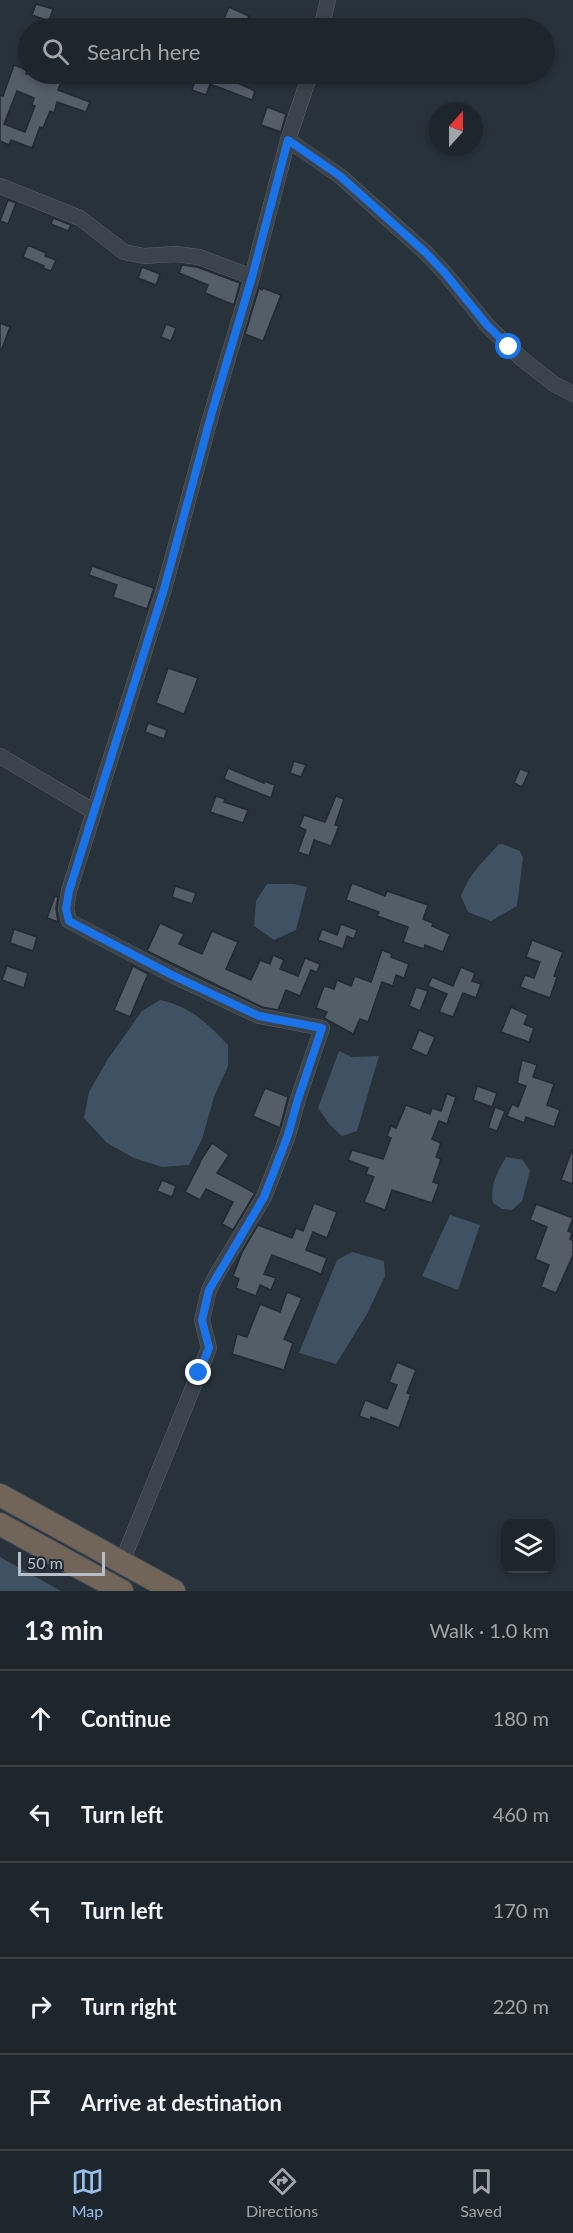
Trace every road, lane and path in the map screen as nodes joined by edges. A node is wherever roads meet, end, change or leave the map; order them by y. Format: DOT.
graph roads {
  1 [pos="328,0"];
  2 [pos="324,18"];
  3 [pos="307,84"];
  4 [pos="288,140"];
  5 [pos="0,186"];
  6 [pos="252,277"];
  7 [pos="573,394"];
  8 [pos="0,756"];
  9 [pos="93,811"];
  10 [pos="0,1495"];
  11 [pos="0,1524"];
  12 [pos="122,1562"];
  13 [pos="122,1591"];
  14 [pos="174,1591"];
  1 -- 2 [label="street"];
  3 -- 4 [label="street"];
  4 -- 6 [label="street"];
  4 -- 7 [label="street"];
  5 -- 6 [label="street"];
  6 -- 9 [label="street"];
  8 -- 9 [label="street"];
  9 -- 12 [label="street"];
  10 -- 12 [label="highway"];
  11 -- 13 [label="highway"];
  12 -- 14 [label="highway"];
}
